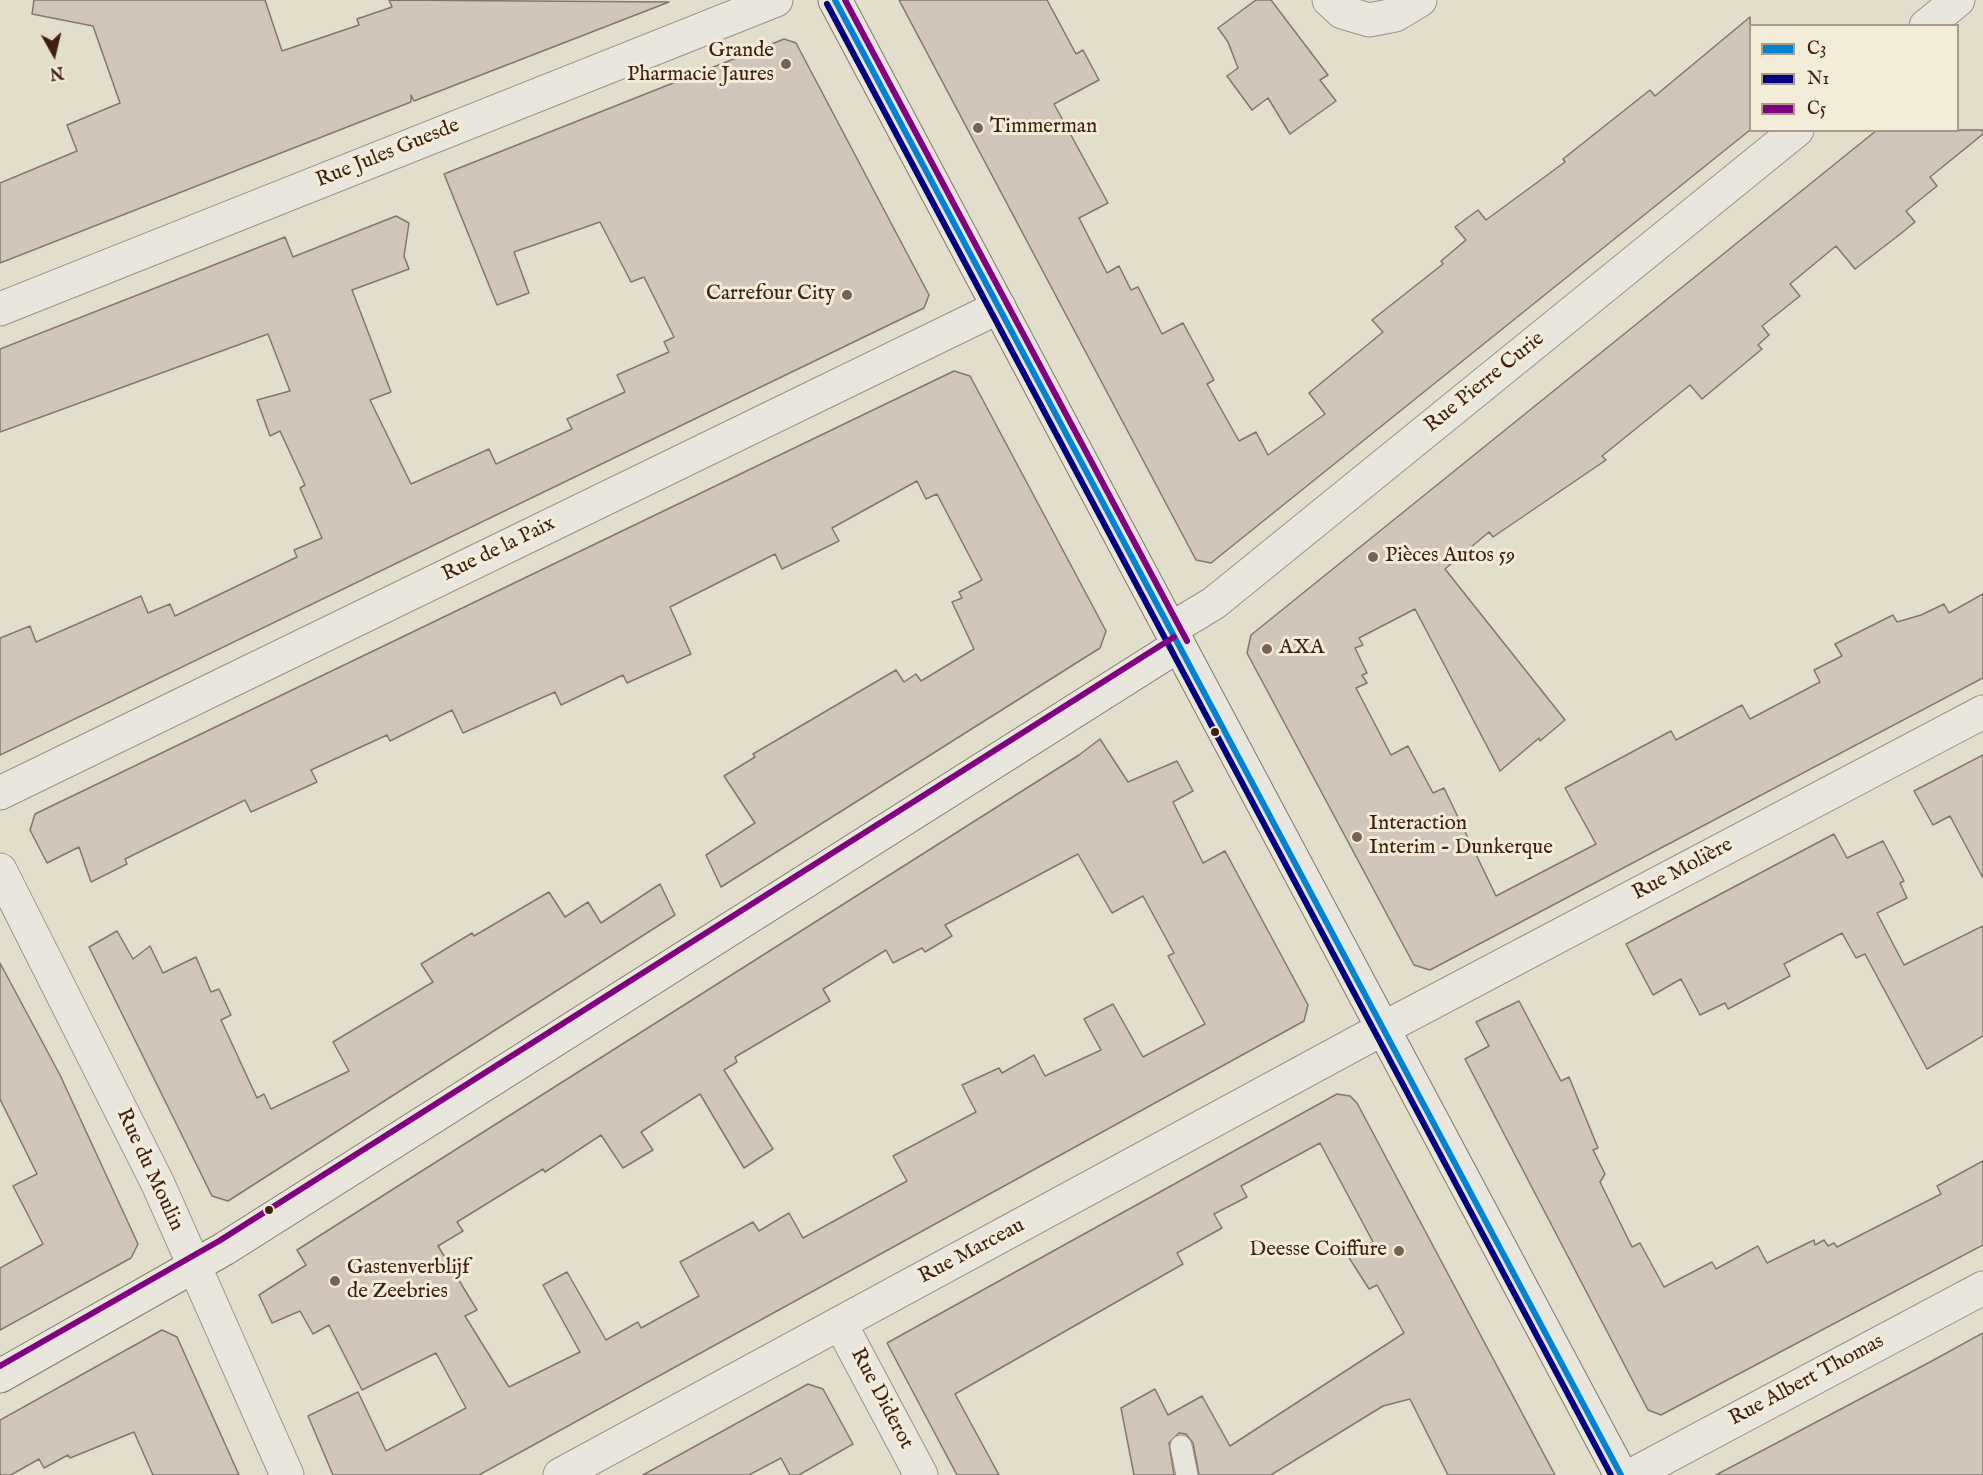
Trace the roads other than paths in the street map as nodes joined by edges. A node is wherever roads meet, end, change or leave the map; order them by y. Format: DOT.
graph roads {
  1 [pos="776,0"];
  2 [pos="835,0"];
  3 [pos="1329,0"];
  4 [pos="1420,0"];
  5 [pos="1958,0"];
  6 [pos="1928,24"];
  7 [pos="1795,132"];
  8 [pos="999,308"];
  9 [pos="0,309"];
  10 [pos="1175,637"];
  11 [pos="1983,712"];
  12 [pos="0,793"];
  13 [pos="0,870"];
  14 [pos="1384,1028"];
  15 [pos="194,1266"];
  16 [pos="1983,1288"];
  17 [pos="840,1323"];
  18 [pos="0,1376"];
  19 [pos="1181,1446"];
  20 [pos="287,1475"];
  21 [pos="560,1475"];
  22 [pos="921,1475"];
  23 [pos="1186,1475"];
  24 [pos="1621,1475"];
  25 [pos="1632,1475"];
  1 -- 9 [label="street, Rue Jules Guesde"];
  2 -- 8 [label="street"];
  3 -- 4 [label="street"];
  5 -- 6 [label="street"];
  7 -- 10 [label="street, Rue Pierre Curie"];
  8 -- 10 [label="street"];
  8 -- 12 [label="street, Rue de la Paix"];
  10 -- 14 [label="street"];
  10 -- 15 [label="street, Rue Pierre Curie"];
  11 -- 14 [label="street, Rue Molière"];
  13 -- 15 [label="street, Rue du Moulin"];
  14 -- 17 [label="street, Rue Marceau"];
  14 -- 24 [label="street"];
  15 -- 18 [label="street, Rue Pierre Curie"];
  15 -- 20 [label="street, Rue du Moulin"];
  16 -- 25 [label="street, Rue Albert Thomas"];
  17 -- 21 [label="street, Rue Marceau"];
  17 -- 22 [label="street, Rue Diderot"];
  19 -- 23 [label="lane"];
}
